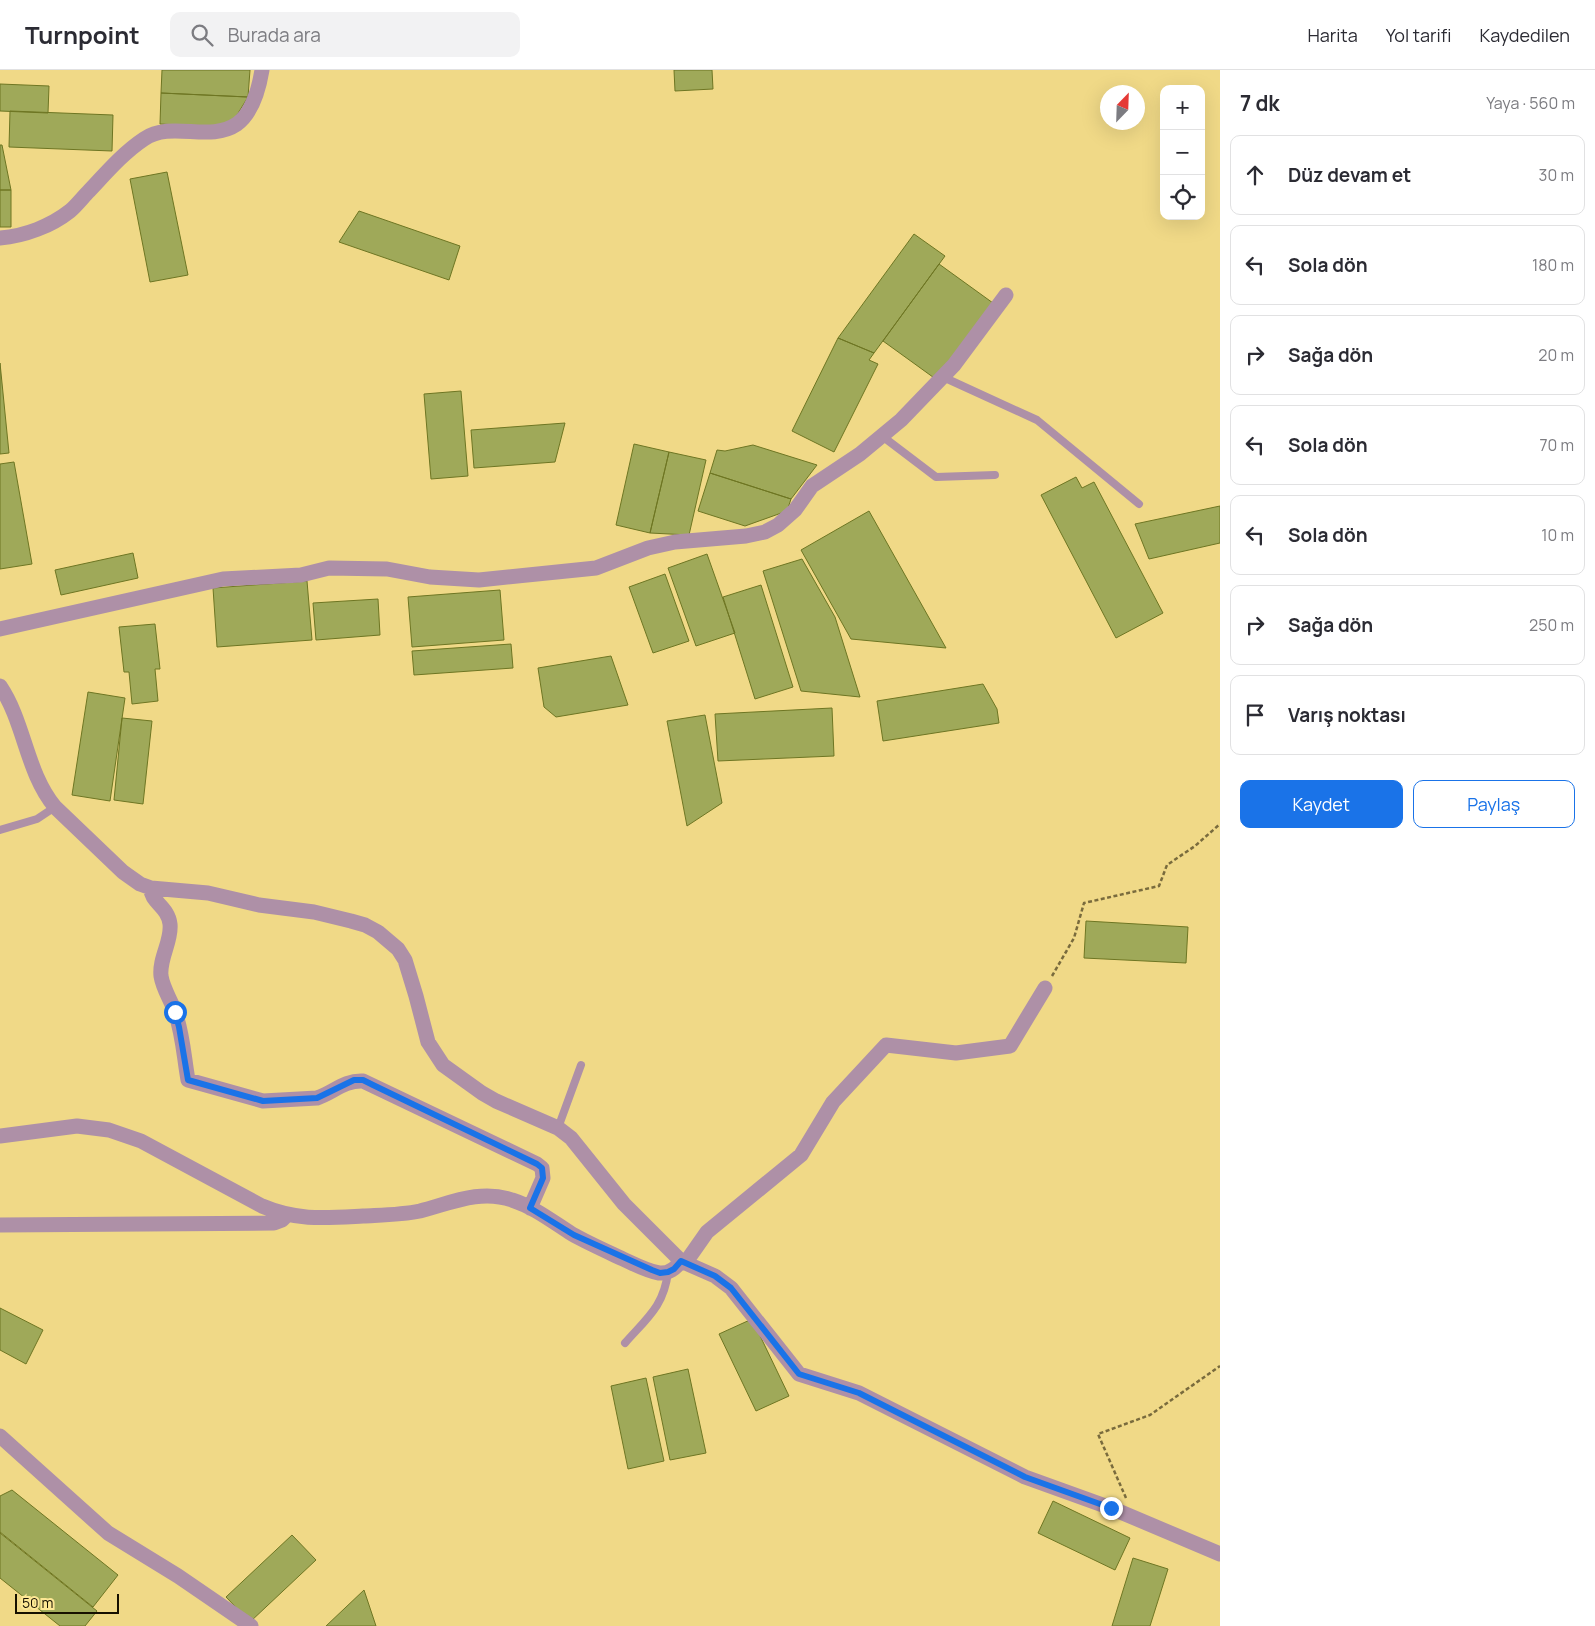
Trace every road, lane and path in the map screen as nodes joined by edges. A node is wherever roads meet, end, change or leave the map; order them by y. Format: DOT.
graph roads {
  1 [pos="262,70"];
  2 [pos="0,238"];
  3 [pos="1006,295"];
  4 [pos="942,377"];
  5 [pos="882,436"];
  6 [pos="995,475"];
  7 [pos="1139,504"];
  8 [pos="0,629"];
  9 [pos="0,686"];
  10 [pos="55,807"];
  11 [pos="1220,824"];
  12 [pos="0,830"];
  13 [pos="150,888"];
  14 [pos="1045,988"];
  15 [pos="582,1066"];
  16 [pos="558,1128"];
  17 [pos="0,1136"];
  18 [pos="530,1208"];
  19 [pos="287,1215"];
  20 [pos="0,1225"];
  21 [pos="684,1262"];
  22 [pos="668,1272"];
  23 [pos="625,1343"];
  24 [pos="1220,1366"];
  25 [pos="0,1436"];
  26 [pos="1135,1518"];
  27 [pos="1220,1554"];
  28 [pos="252,1626"];
  1 -- 2 [label="street"];
  3 -- 4 [label="street"];
  4 -- 5 [label="street"];
  4 -- 7 [label="lane"];
  5 -- 6 [label="lane"];
  5 -- 8 [label="street"];
  9 -- 10 [label="street"];
  10 -- 12 [label="lane"];
  10 -- 13 [label="street"];
  11 -- 14 [label="path"];
  13 -- 16 [label="street"];
  13 -- 18 [label="street"];
  14 -- 21 [label="street"];
  15 -- 16 [label="lane"];
  16 -- 21 [label="street"];
  17 -- 19 [label="street"];
  18 -- 19 [label="street"];
  18 -- 22 [label="street"];
  19 -- 20 [label="street"];
  21 -- 22 [label="street"];
  21 -- 26 [label="street"];
  22 -- 23 [label="lane"];
  24 -- 26 [label="path"];
  25 -- 28 [label="street"];
  26 -- 27 [label="street"];
}
